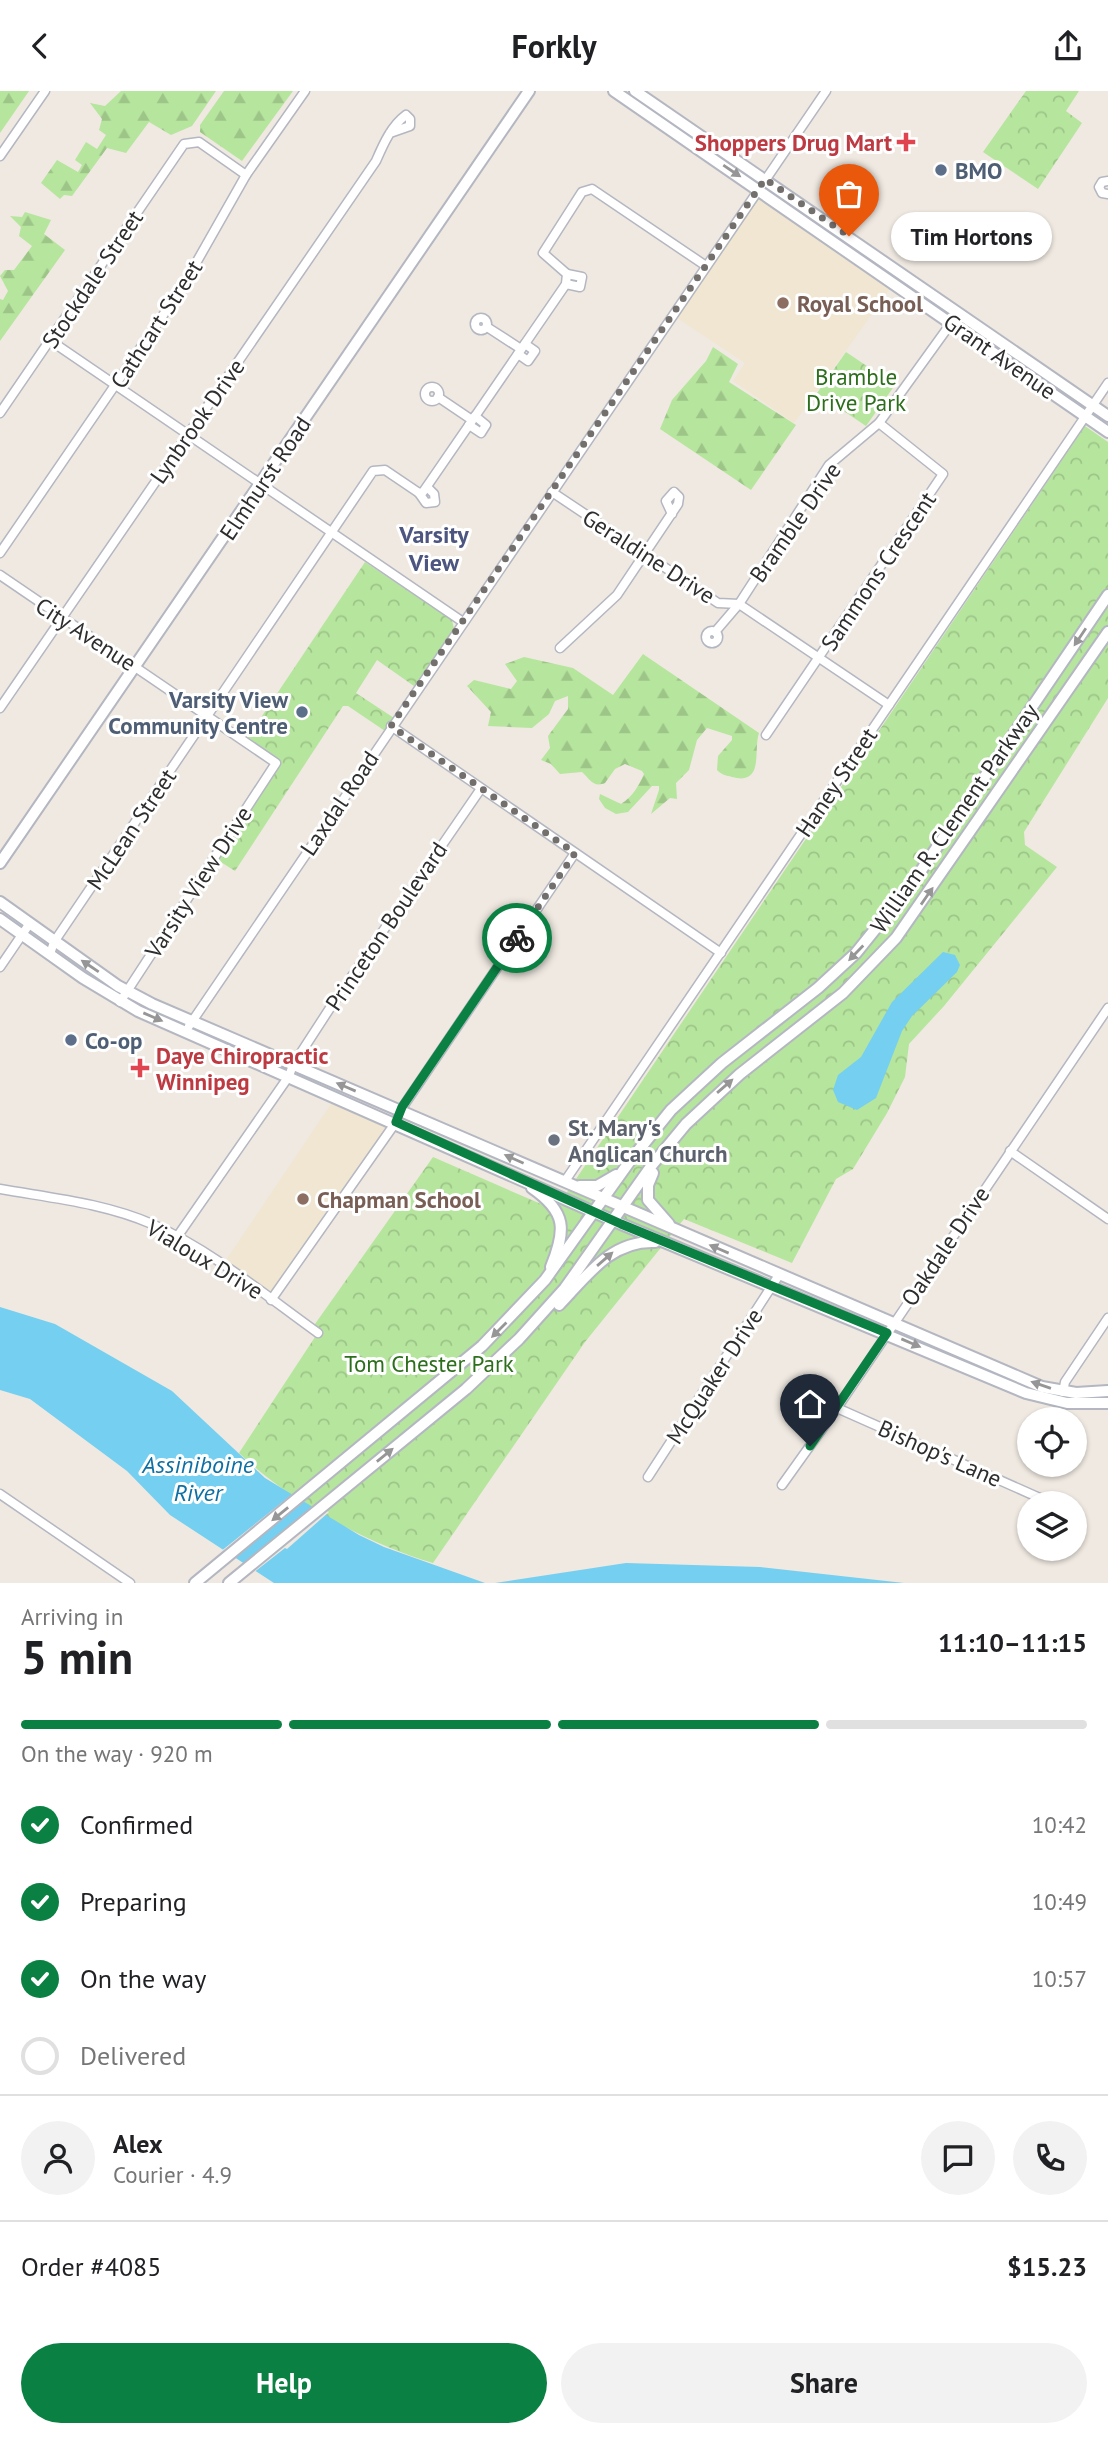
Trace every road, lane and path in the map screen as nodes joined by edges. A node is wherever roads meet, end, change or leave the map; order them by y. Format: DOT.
graph roads {
  1 [pos="44,91"];
  2 [pos="305,91"];
  3 [pos="529,91"];
  4 [pos="614,91"];
  5 [pos="635,91"];
  6 [pos="826,91"];
  7 [pos="669,121"];
  8 [pos="390,133"];
  9 [pos="0,156"];
  10 [pos="246,175"];
  11 [pos="1108,181"];
  12 [pos="762,184"];
  13 [pos="1108,194"];
  14 [pos="706,266"];
  15 [pos="567,274"];
  16 [pos="566,284"];
  17 [pos="958,312"];
  18 [pos="951,323"];
  19 [pos="487,327"];
  20 [pos="51,341"];
  21 [pos="521,349"];
  22 [pos="1108,383"];
  23 [pos="116,386"];
  24 [pos="438,397"];
  25 [pos="1093,405"];
  26 [pos="0,413"];
  27 [pos="1108,416"];
  28 [pos="1086,417"];
  29 [pos="472,421"];
  30 [pos="879,423"];
  31 [pos="1108,432"];
  32 [pos="188,435"];
  33 [pos="261,484"];
  34 [pos="552,492"];
  35 [pos="672,514"];
  36 [pos="332,532"];
  37 [pos="0,553"];
  38 [pos="646,555"];
  39 [pos="0,575"];
  40 [pos="1108,595"];
  41 [pos="738,604"];
  42 [pos="61,619"];
  43 [pos="463,622"];
  44 [pos="715,632"];
  45 [pos="1108,632"];
  46 [pos="560,647"];
  47 [pos="819,658"];
  48 [pos="135,666"];
  49 [pos="889,705"];
  50 [pos="0,708"];
  51 [pos="207,717"];
  52 [pos="391,726"];
  53 [pos="766,735"];
  54 [pos="276,763"];
  55 [pos="480,790"];
  56 [pos="575,853"];
  57 [pos="0,863"];
  58 [pos="0,902"];
  59 [pos="0,919"];
  60 [pos="30,923"];
  61 [pos="22,935"];
  62 [pos="54,942"];
  63 [pos="721,953"];
  64 [pos="50,954"];
  65 [pos="0,967"];
  66 [pos="127,991"];
  67 [pos="120,1002"];
  68 [pos="1108,1008"];
  69 [pos="189,1026"];
  70 [pos="291,1070"];
  71 [pos="398,1116"];
  72 [pos="1010,1151"];
  73 [pos="662,1153"];
  74 [pos="630,1161"];
  75 [pos="512,1175"];
  76 [pos="565,1181"];
  77 [pos="577,1185"];
  78 [pos="0,1189"];
  79 [pos="604,1200"];
  80 [pos="623,1208"];
  81 [pos="596,1211"];
  82 [pos="1108,1219"];
  83 [pos="614,1220"];
  84 [pos="677,1230"];
  85 [pos="177,1237"];
  86 [pos="666,1243"];
  87 [pos="779,1275"];
  88 [pos="545,1280"];
  89 [pos="773,1286"];
  90 [pos="271,1300"];
  91 [pos="1108,1318"];
  92 [pos="537,1320"];
  93 [pos="890,1329"];
  94 [pos="318,1333"];
  95 [pos="1108,1391"];
  96 [pos="1063,1392"];
  97 [pos="1108,1403"];
  98 [pos="837,1408"];
  99 [pos="648,1477"];
  100 [pos="782,1485"];
  101 [pos="1024,1491"];
  102 [pos="0,1494"];
  103 [pos="130,1583"];
  104 [pos="195,1583"];
  105 [pos="229,1583"];
  1 -- 9 [label="street"];
  2 -- 10 [label="street, Cathcart Street"];
  3 -- 33 [label="main road, Elmhurst Road"];
  4 -- 7 [label="main road, Grant Avenue"];
  5 -- 7 [label="main road, Grant Avenue"];
  6 -- 12 [label="street, Laxdal Road"];
  7 -- 12 [label="main road, Grant Avenue"];
  8 -- 32 [label="street, Lynbrook Drive"];
  10 -- 20 [label="street, Stockdale Street"];
  10 -- 23 [label="street, Cathcart Street"];
  11 -- 13 [label="street"];
  12 -- 14 [label="street, Laxdal Road"];
  12 -- 17 [label="main road, Grant Avenue"];
  12 -- 18 [label="main road, Grant Avenue"];
  14 -- 15 [label="street"];
  14 -- 34 [label="street, Laxdal Road"];
  15 -- 16 [label="street"];
  15 -- 16 [label="street"];
  16 -- 21 [label="street"];
  17 -- 18 [label="street, Bramble Drive"];
  17 -- 25 [label="main road, Grant Avenue"];
  18 -- 28 [label="main road, Grant Avenue"];
  18 -- 30 [label="street, Bramble Drive"];
  19 -- 21 [label="street"];
  20 -- 23 [label="street"];
  20 -- 26 [label="street, Stockdale Street"];
  21 -- 29 [label="street"];
  22 -- 25 [label="street, Haney Street"];
  23 -- 32 [label="street"];
  23 -- 37 [label="street, Cathcart Street"];
  24 -- 29 [label="street"];
  25 -- 27 [label="main road, Grant Avenue"];
  25 -- 28 [label="street, Haney Street"];
  28 -- 31 [label="main road, Grant Avenue"];
  28 -- 49 [label="street, Haney Street"];
  29 -- 36 [label="street, McLean Street"];
  30 -- 41 [label="street, Bramble Drive"];
  30 -- 47 [label="street, Sammons Crescent"];
  32 -- 33 [label="street"];
  32 -- 42 [label="street, Lynbrook Drive"];
  33 -- 36 [label="street"];
  33 -- 48 [label="main road, Elmhurst Road"];
  34 -- 38 [label="street, Geraldine Drive"];
  34 -- 43 [label="street, Laxdal Road"];
  35 -- 38 [label="street"];
  36 -- 43 [label="street"];
  36 -- 51 [label="street, McLean Street"];
  38 -- 41 [label="street, Geraldine Drive"];
  38 -- 46 [label="street"];
  39 -- 42 [label="street, City Avenue"];
  40 -- 74 [label="main road, William R. Clement Parkway, one-way"];
  41 -- 44 [label="street, Bramble Drive"];
  41 -- 47 [label="street, Geraldine Drive"];
  42 -- 48 [label="street, City Avenue"];
  42 -- 50 [label="street, Lynbrook Drive"];
  43 -- 52 [label="street, Laxdal Road"];
  73 -- 45 [label="main road, William R. Clement Parkway, one-way"];
  47 -- 49 [label="street, Geraldine Drive"];
  47 -- 53 [label="street, Sammons Crescent"];
  48 -- 51 [label="street, City Avenue"];
  48 -- 57 [label="main road, Elmhurst Road"];
  49 -- 63 [label="street, Haney Street"];
  51 -- 54 [label="street, City Avenue"];
  51 -- 62 [label="street, McLean Street"];
  52 -- 55 [label="street"];
  52 -- 69 [label="street, Laxdal Road"];
  54 -- 66 [label="street, Varsity View Drive"];
  55 -- 56 [label="street"];
  55 -- 70 [label="street, Princeton Boulevard"];
  56 -- 63 [label="street"];
  56 -- 71 [label="street"];
  58 -- 60 [label="main road"];
  59 -- 61 [label="main road"];
  60 -- 61 [label="street"];
  60 -- 62 [label="main road"];
  61 -- 64 [label="main road"];
  61 -- 65 [label="street"];
  62 -- 64 [label="street, McLean Street"];
  66 -- 62 [label="main road, one-way"];
  63 -- 76 [label="street, Haney Street"];
  64 -- 67 [label="main road"];
  66 -- 67 [label="street, Varsity View Drive"];
  66 -- 69 [label="main road"];
  67 -- 69 [label="main road, one-way"];
  68 -- 72 [label="street, Oakdale Drive"];
  69 -- 70 [label="main road"];
  70 -- 71 [label="main road"];
  70 -- 85 [label="street, Princeton Boulevard"];
  71 -- 75 [label="main road"];
  76 -- 71 [label="main road, one-way"];
  71 -- 90 [label="street"];
  72 -- 82 [label="street"];
  72 -- 93 [label="street, Oakdale Drive"];
  73 -- 80 [label="main road, William R. Clement Parkway"];
  73 -- 84 [label="main road"];
  74 -- 77 [label="main road"];
  74 -- 79 [label="main road, William R. Clement Parkway"];
  75 -- 81 [label="main road"];
  75 -- 88 [label="main road"];
  76 -- 77 [label="main road"];
  77 -- 79 [label="main road"];
  78 -- 85 [label="street, Vialoux Drive"];
  79 -- 80 [label="main road"];
  79 -- 81 [label="main road, William R. Clement Parkway"];
  80 -- 83 [label="main road, William R. Clement Parkway"];
  80 -- 84 [label="main road"];
  81 -- 83 [label="main road"];
  81 -- 88 [label="main road, William R. Clement Parkway"];
  83 -- 86 [label="main road"];
  83 -- 92 [label="main road, William R. Clement Parkway"];
  87 -- 84 [label="main road, one-way"];
  85 -- 90 [label="street, Vialoux Drive"];
  86 -- 89 [label="main road"];
  92 -- 86 [label="main road, one-way"];
  87 -- 89 [label="street, McQuaker Drive"];
  87 -- 93 [label="main road"];
  88 -- 104 [label="main road, William R. Clement Parkway, one-way"];
  89 -- 93 [label="main road"];
  89 -- 99 [label="street, McQuaker Drive"];
  90 -- 94 [label="street, Vialoux Drive"];
  91 -- 96 [label="street"];
  105 -- 92 [label="main road, William R. Clement Parkway, one-way"];
  96 -- 93 [label="main road, one-way"];
  93 -- 97 [label="main road, one-way"];
  93 -- 98 [label="street, Oakdale Drive"];
  95 -- 96 [label="main road"];
  98 -- 100 [label="street, Oakdale Drive"];
  98 -- 101 [label="street, Bishop's Lane"];
  102 -- 103 [label="street"];
}
